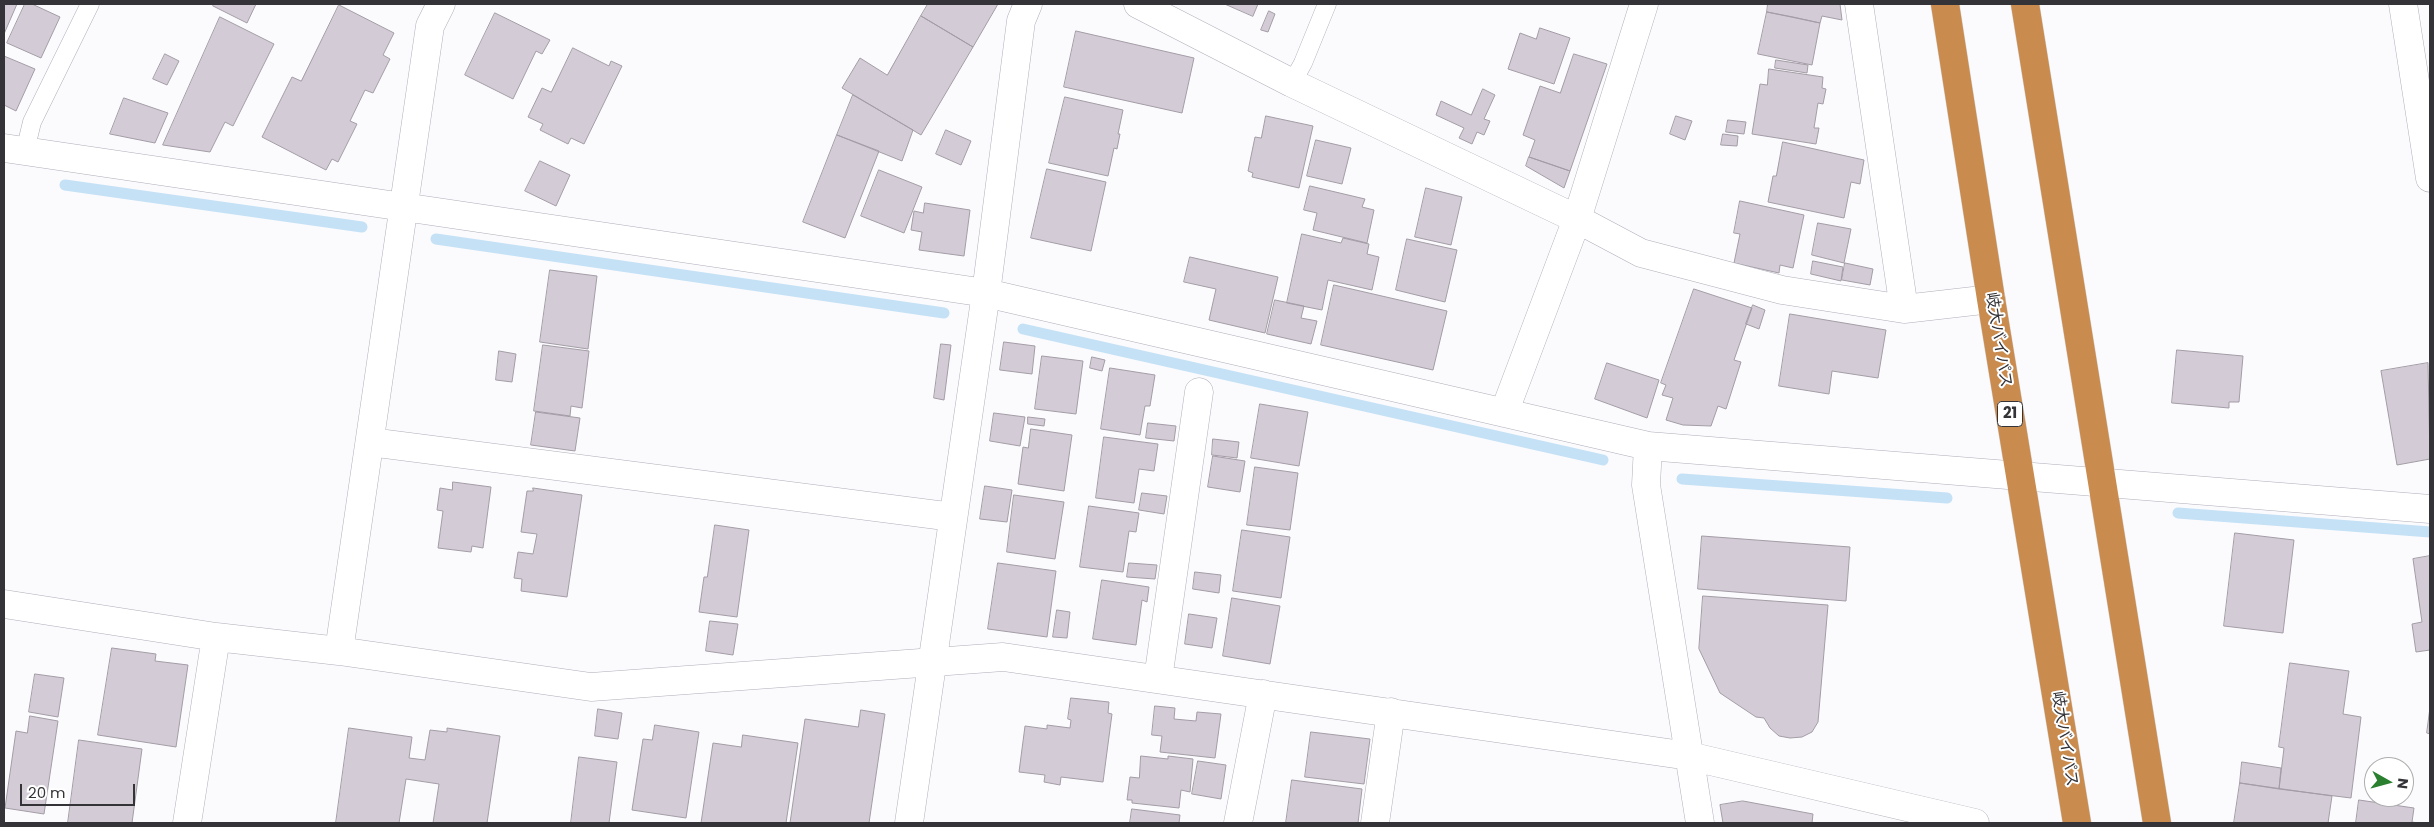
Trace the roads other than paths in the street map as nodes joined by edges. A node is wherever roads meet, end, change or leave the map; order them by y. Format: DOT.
graph roads {
  1 [pos="90,4"];
  2 [pos="442,4"];
  3 [pos="1028,4"];
  4 [pos="1138,4"];
  5 [pos="1327,4"];
  6 [pos="1644,4"];
  7 [pos="1859,4"];
  8 [pos="1945,4"];
  9 [pos="2025,4"];
  10 [pos="2403,4"];
  11 [pos="1292,83"];
  12 [pos="2425,111"];
  13 [pos="15,150"];
  14 [pos="2430,178"];
  15 [pos="405,209"];
  16 [pos="1577,219"];
  17 [pos="986,293"];
  18 [pos="1991,299"];
  19 [pos="1904,309"];
  20 [pos="1199,392"];
  21 [pos="1504,413"];
  22 [pos="370,442"];
  23 [pos="1648,446"];
  24 [pos="2020,475"];
  25 [pos="2102,483"];
  26 [pos="2430,509"];
  27 [pos="953,517"];
  28 [pos="4,604"];
  29 [pos="216,637"];
  30 [pos="339,651"];
  31 [pos="932,663"];
  32 [pos="1158,680"];
  33 [pos="1263,694"];
  34 [pos="1391,712"];
  35 [pos="1689,756"];
  36 [pos="187,823"];
  37 [pos="909,823"];
  38 [pos="1238,823"];
  39 [pos="1375,823"];
  40 [pos="1700,823"];
  41 [pos="1975,823"];
  42 [pos="2078,823"];
  43 [pos="2157,823"];
  1 -- 13 [label="lane"];
  2 -- 15 [label="street"];
  3 -- 17 [label="street"];
  4 -- 11 [label="street"];
  5 -- 11 [label="lane"];
  6 -- 16 [label="street"];
  7 -- 19 [label="street"];
  8 -- 18 [label="highway, 岐大バイパス / 21"];
  9 -- 25 [label="highway"];
  10 -- 12 [label="street"];
  11 -- 16 [label="street"];
  12 -- 14 [label="street"];
  13 -- 15 [label="street"];
  15 -- 17 [label="street"];
  15 -- 22 [label="street"];
  16 -- 19 [label="street"];
  16 -- 21 [label="street"];
  17 -- 21 [label="street"];
  17 -- 27 [label="street"];
  18 -- 19 [label="street"];
  18 -- 24 [label="highway, 岐大バイパス / 21"];
  20 -- 32 [label="street"];
  21 -- 23 [label="street"];
  22 -- 27 [label="street"];
  22 -- 30 [label="street"];
  23 -- 24 [label="street"];
  23 -- 35 [label="street"];
  24 -- 25 [label="street"];
  24 -- 42 [label="highway, 岐大バイパス / 21"];
  25 -- 26 [label="street"];
  25 -- 43 [label="highway"];
  27 -- 31 [label="street"];
  28 -- 29 [label="street"];
  29 -- 30 [label="street"];
  29 -- 36 [label="street"];
  30 -- 31 [label="street"];
  31 -- 32 [label="street"];
  31 -- 37 [label="street"];
  32 -- 33 [label="street"];
  33 -- 34 [label="street"];
  33 -- 38 [label="street"];
  34 -- 35 [label="street"];
  34 -- 39 [label="street"];
  35 -- 40 [label="street"];
  35 -- 41 [label="street"];
}
